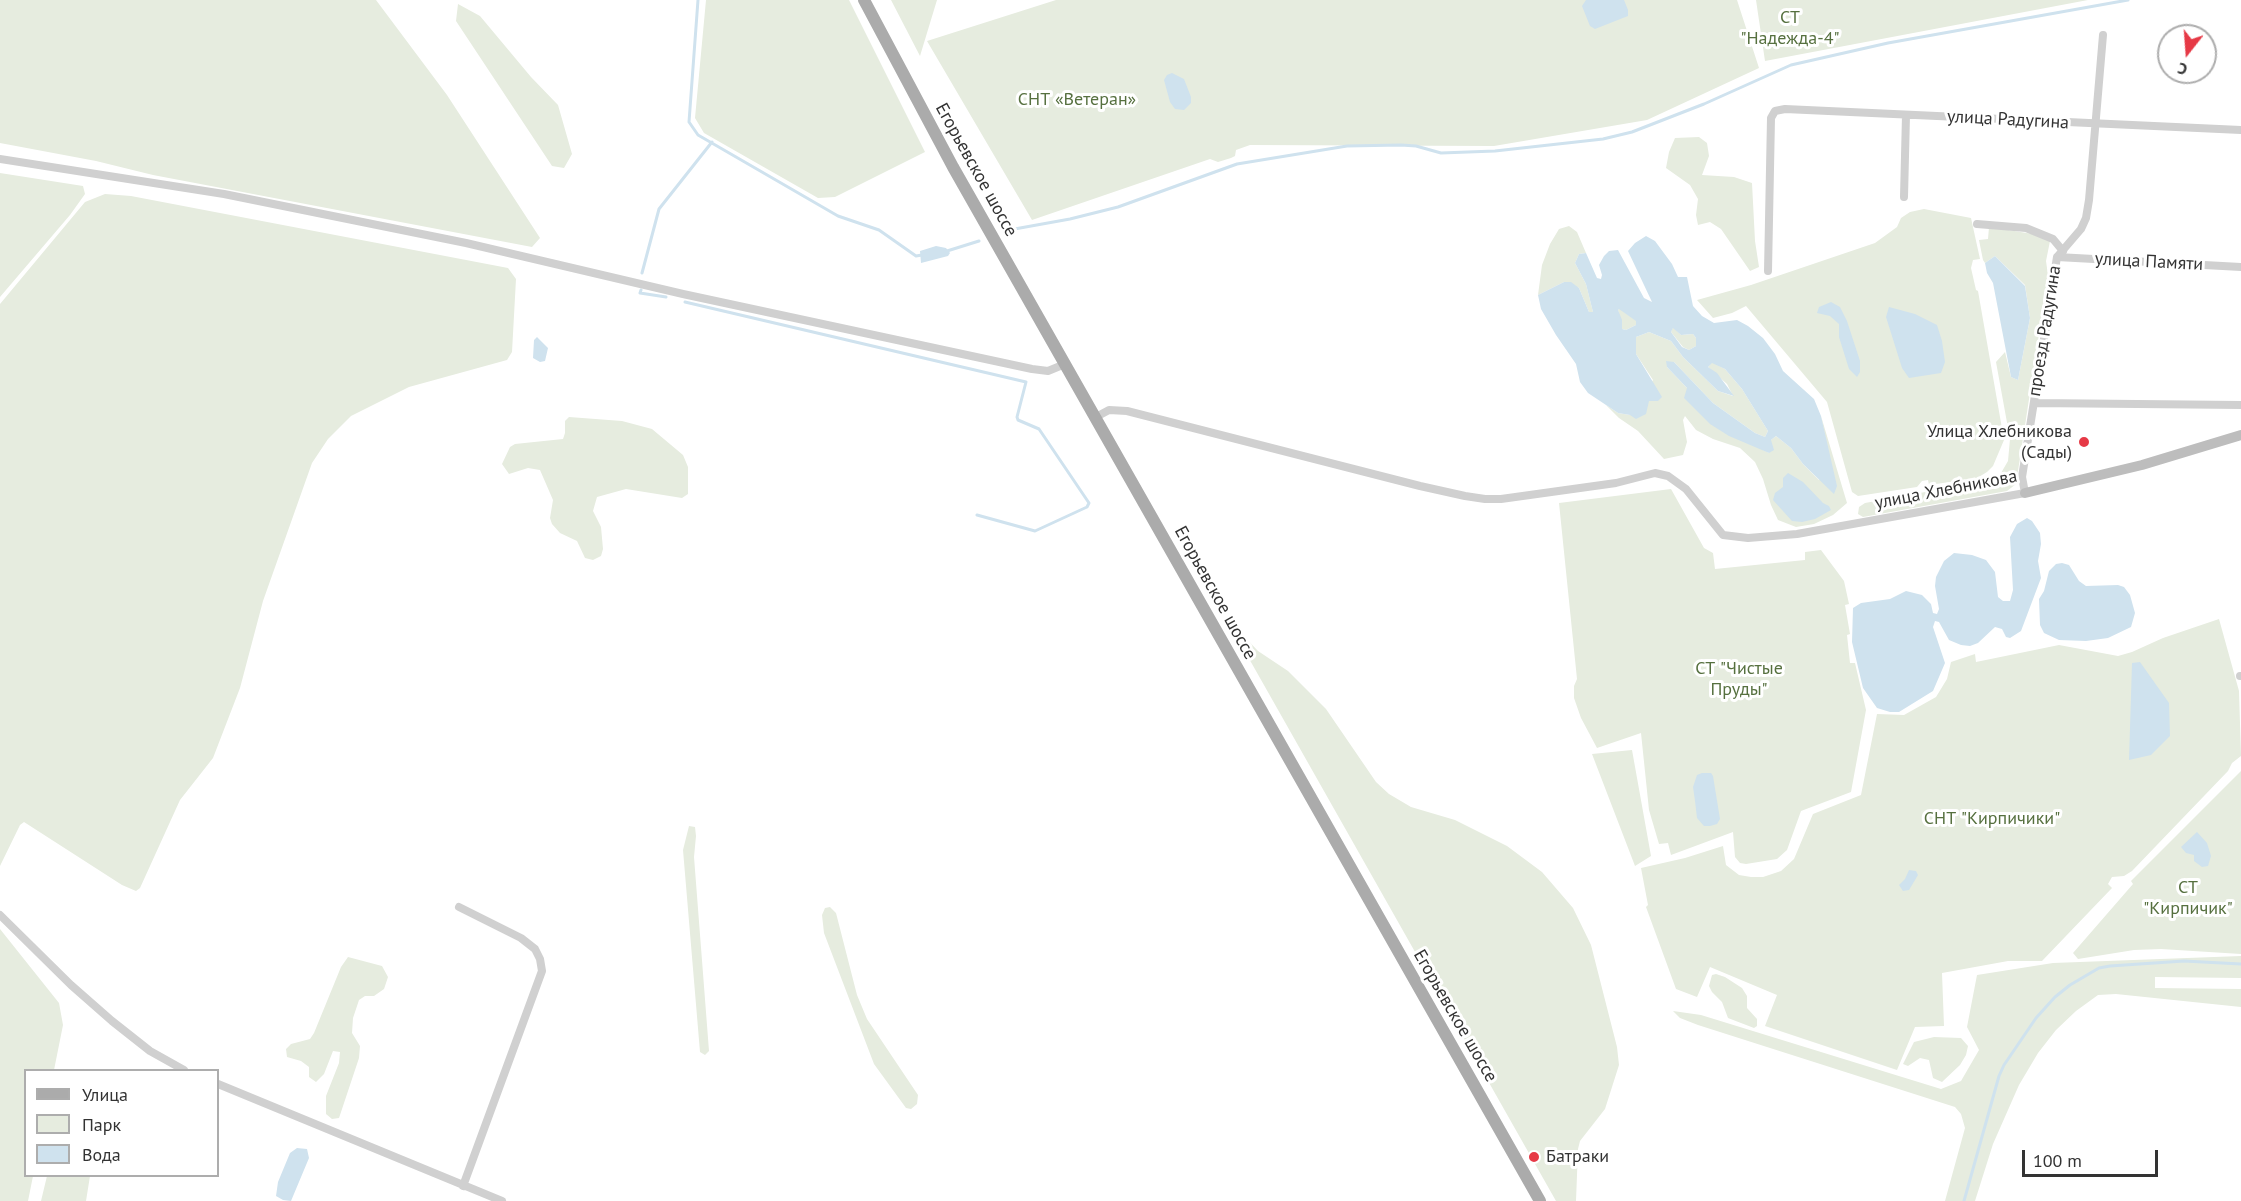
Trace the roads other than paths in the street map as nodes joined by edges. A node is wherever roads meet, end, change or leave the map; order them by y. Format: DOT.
graph roads {
  1 [pos="864,0"];
  2 [pos="2103,35"];
  3 [pos="1905,115"];
  4 [pos="2096,124"];
  5 [pos="2241,130"];
  6 [pos="0,159"];
  7 [pos="1904,197"];
  8 [pos="1977,224"];
  9 [pos="2060,254"];
  10 [pos="2241,267"];
  11 [pos="1768,271"];
  12 [pos="1065,364"];
  13 [pos="2034,403"];
  14 [pos="2241,405"];
  15 [pos="1095,417"];
  16 [pos="2241,435"];
  17 [pos="2025,493"];
  18 [pos="459,907"];
  19 [pos="0,915"];
  20 [pos="181,1069"];
  21 [pos="219,1084"];
  22 [pos="463,1186"];
  23 [pos="502,1201"];
  24 [pos="1540,1201"];
  1 -- 12 [label="main road, Егорьевское шоссе"];
  2 -- 4 [label="street, проезд Радугина"];
  3 -- 4 [label="street, улица Радугина"];
  3 -- 7 [label="street"];
  3 -- 11 [label="street, улица Радугина"];
  4 -- 5 [label="street, улица Радугина"];
  4 -- 9 [label="street, проезд Радугина"];
  6 -- 12 [label="street"];
  8 -- 9 [label="street"];
  9 -- 10 [label="street, улица Памяти"];
  9 -- 13 [label="street, проезд Радугина"];
  12 -- 15 [label="main road, Егорьевское шоссе"];
  13 -- 14 [label="street"];
  13 -- 17 [label="street, проезд Радугина"];
  15 -- 17 [label="street, улица Хлебникова"];
  15 -- 24 [label="main road, Егорьевское шоссе"];
  16 -- 17 [label="street, улица Хлебникова"];
  18 -- 22 [label="street"];
  19 -- 20 [label="street"];
  21 -- 22 [label="street"];
  22 -- 23 [label="street"];
}
